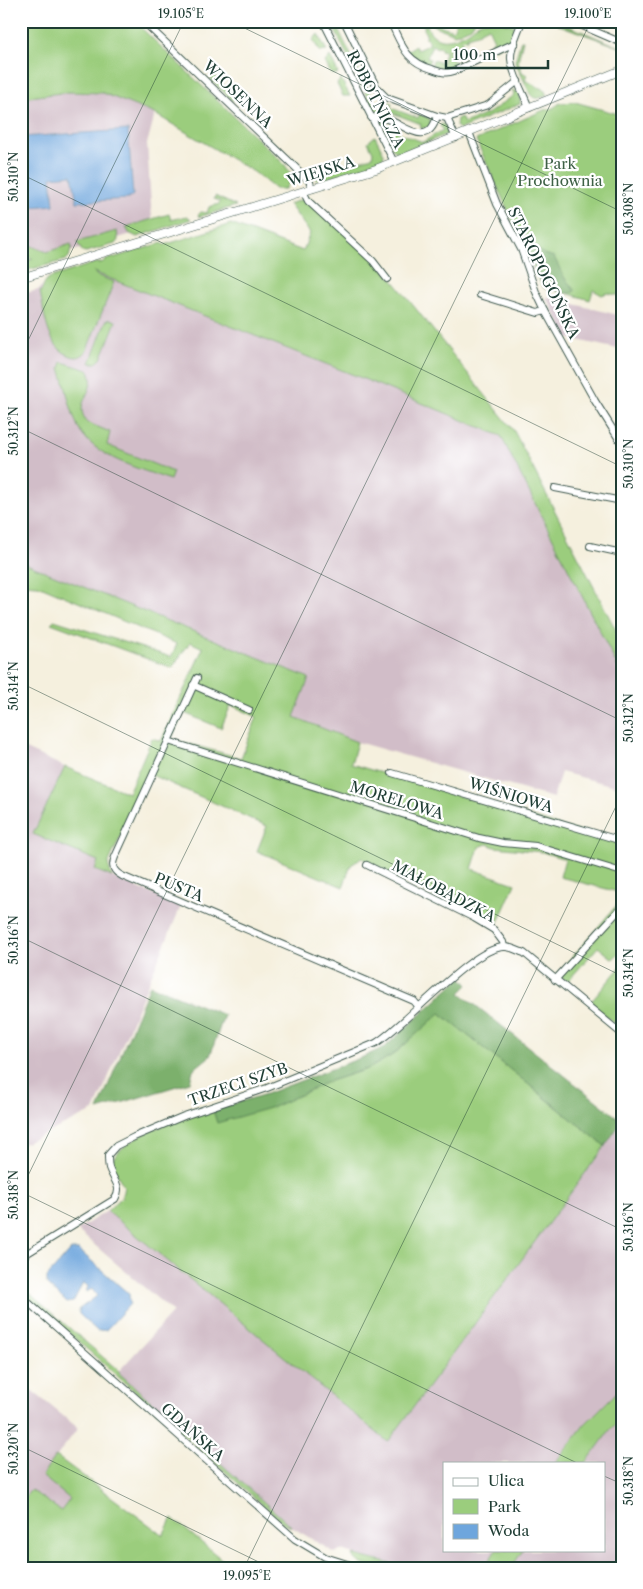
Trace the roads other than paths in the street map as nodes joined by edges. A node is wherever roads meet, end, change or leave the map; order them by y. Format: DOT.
graph roads {
  1 [pos="143,21"];
  2 [pos="323,21"];
  3 [pos="344,21"];
  4 [pos="390,21"];
  5 [pos="522,21"];
  6 [pos="571,21"];
  7 [pos="622,42"];
  8 [pos="515,43"];
  9 [pos="622,70"];
  10 [pos="518,81"];
  11 [pos="529,108"];
  12 [pos="437,116"];
  13 [pos="371,117"];
  14 [pos="447,118"];
  15 [pos="469,132"];
  16 [pos="456,138"];
  17 [pos="394,162"];
  18 [pos="312,188"];
  19 [pos="303,191"];
  20 [pos="21,278"];
  21 [pos="387,279"];
  22 [pos="480,295"];
  23 [pos="545,311"];
  24 [pos="622,444"];
  25 [pos="555,488"];
  26 [pos="622,502"];
  27 [pos="590,546"];
  28 [pos="622,553"];
  29 [pos="197,678"];
  30 [pos="194,685"];
  31 [pos="249,710"];
  32 [pos="168,741"];
  33 [pos="392,773"];
  34 [pos="622,841"];
  35 [pos="367,865"];
  36 [pos="622,872"];
  37 [pos="622,907"];
  38 [pos="504,947"];
  39 [pos="555,980"];
  40 [pos="420,1007"];
  41 [pos="622,1034"];
  42 [pos="21,1257"];
  43 [pos="21,1296"];
  44 [pos="360,1568"];
  1 -- 18 [label="street, WIOSENNA"];
  2 -- 13 [label="street, ROBOTNICZA"];
  3 -- 12 [label="street"];
  4 -- 8 [label="street"];
  5 -- 8 [label="street"];
  6 -- 7 [label="street"];
  8 -- 10 [label="street"];
  9 -- 11 [label="street, WIEJSKA"];
  10 -- 11 [label="street"];
  10 -- 14 [label="street"];
  11 -- 15 [label="street, WIEJSKA"];
  12 -- 13 [label="street"];
  12 -- 14 [label="street"];
  13 -- 17 [label="street, ROBOTNICZA"];
  14 -- 16 [label="street"];
  15 -- 16 [label="street, WIEJSKA"];
  15 -- 23 [label="street, STAROPOGOŃSKA"];
  16 -- 17 [label="street, WIEJSKA"];
  17 -- 18 [label="street, WIEJSKA"];
  18 -- 19 [label="street, WIEJSKA"];
  19 -- 20 [label="street, WIEJSKA"];
  19 -- 21 [label="street"];
  22 -- 23 [label="street"];
  23 -- 24 [label="street, STAROPOGOŃSKA"];
  25 -- 26 [label="street"];
  27 -- 28 [label="street"];
  29 -- 30 [label="street, PUSTA"];
  30 -- 31 [label="street"];
  30 -- 32 [label="street, PUSTA"];
  32 -- 36 [label="street, MORELOWA"];
  32 -- 40 [label="street, PUSTA"];
  33 -- 34 [label="street, WIŚNIOWA"];
  35 -- 38 [label="street, MAŁOBĄDZKA"];
  37 -- 39 [label="street"];
  38 -- 39 [label="street"];
  38 -- 40 [label="street, TRZECI SZYB"];
  39 -- 41 [label="street"];
  40 -- 42 [label="street, TRZECI SZYB"];
  43 -- 44 [label="street, GDAŃSKA"];
}
